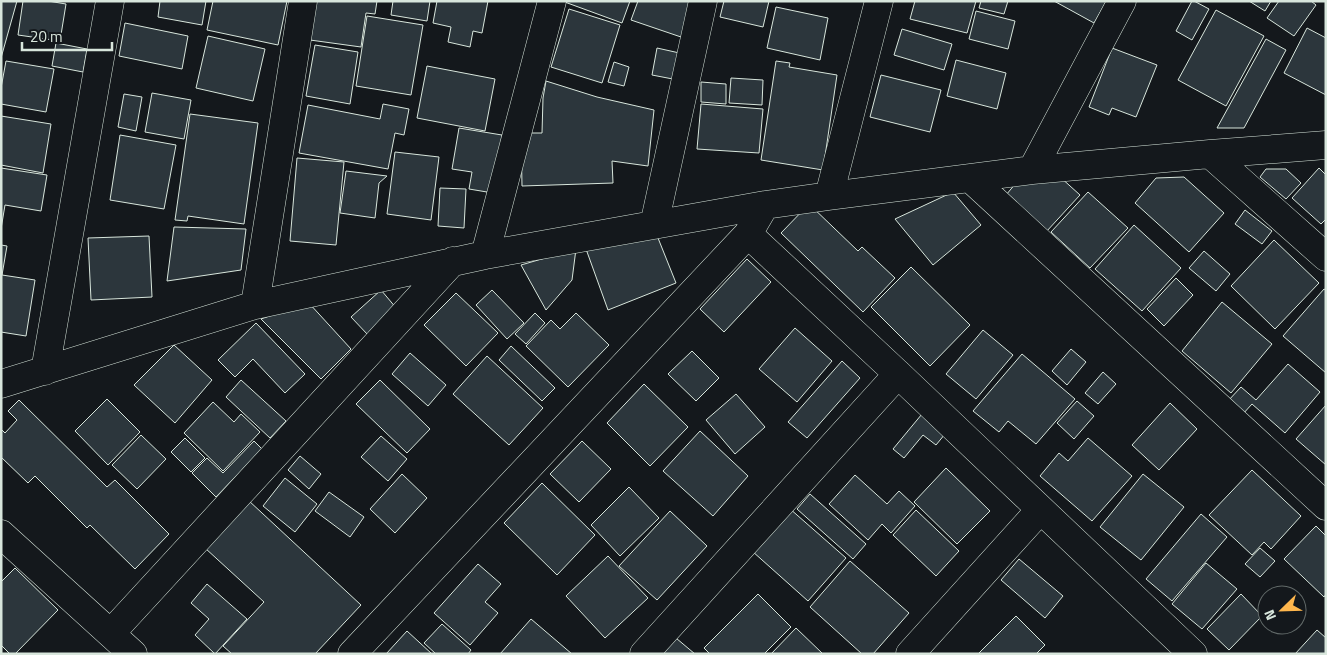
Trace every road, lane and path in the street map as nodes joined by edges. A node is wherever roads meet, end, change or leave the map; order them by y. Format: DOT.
graph roads {
  1 [pos="110,1"];
  2 [pos="303,1"];
  3 [pos="552,1"];
  4 [pos="703,1"];
  5 [pos="879,1"];
  6 [pos="1122,1"];
  7 [pos="1326,145"];
  8 [pos="1210,154"];
  9 [pos="1032,170"];
  10 [pos="970,178"];
  11 [pos="829,196"];
  12 [pos="765,205"];
  13 [pos="654,225"];
  14 [pos="748,234"];
  15 [pos="485,255"];
  16 [pos="1326,257"];
  17 [pos="452,262"];
  18 [pos="255,305"];
  19 [pos="45,370"];
  20 [pos="898,374"];
  21 [pos="1,384"];
  22 [pos="1326,506"];
  23 [pos="1040,510"];
  24 [pos="1,534"];
  25 [pos="110,633"];
  26 [pos="1189,652"];
  27 [pos="132,654"];
  28 [pos="352,654"];
  29 [pos="644,654"];
  30 [pos="910,654"];
  1 -- 19 [label="street"];
  2 -- 18 [label="street"];
  3 -- 15 [label="street"];
  4 -- 13 [label="street"];
  5 -- 11 [label="street"];
  6 -- 9 [label="street"];
  7 -- 8 [label="street"];
  8 -- 9 [label="street"];
  8 -- 16 [label="street"];
  9 -- 10 [label="street"];
  10 -- 11 [label="street"];
  10 -- 22 [label="street"];
  11 -- 12 [label="street"];
  12 -- 13 [label="street"];
  12 -- 14 [label="street"];
  13 -- 15 [label="street"];
  14 -- 20 [label="street"];
  14 -- 28 [label="street"];
  15 -- 17 [label="street"];
  17 -- 18 [label="street"];
  17 -- 25 [label="street"];
  18 -- 19 [label="street"];
  19 -- 21 [label="street"];
  20 -- 23 [label="street"];
  20 -- 29 [label="street"];
  23 -- 26 [label="street"];
  23 -- 30 [label="street"];
  24 -- 25 [label="street"];
  25 -- 27 [label="street"];
}
